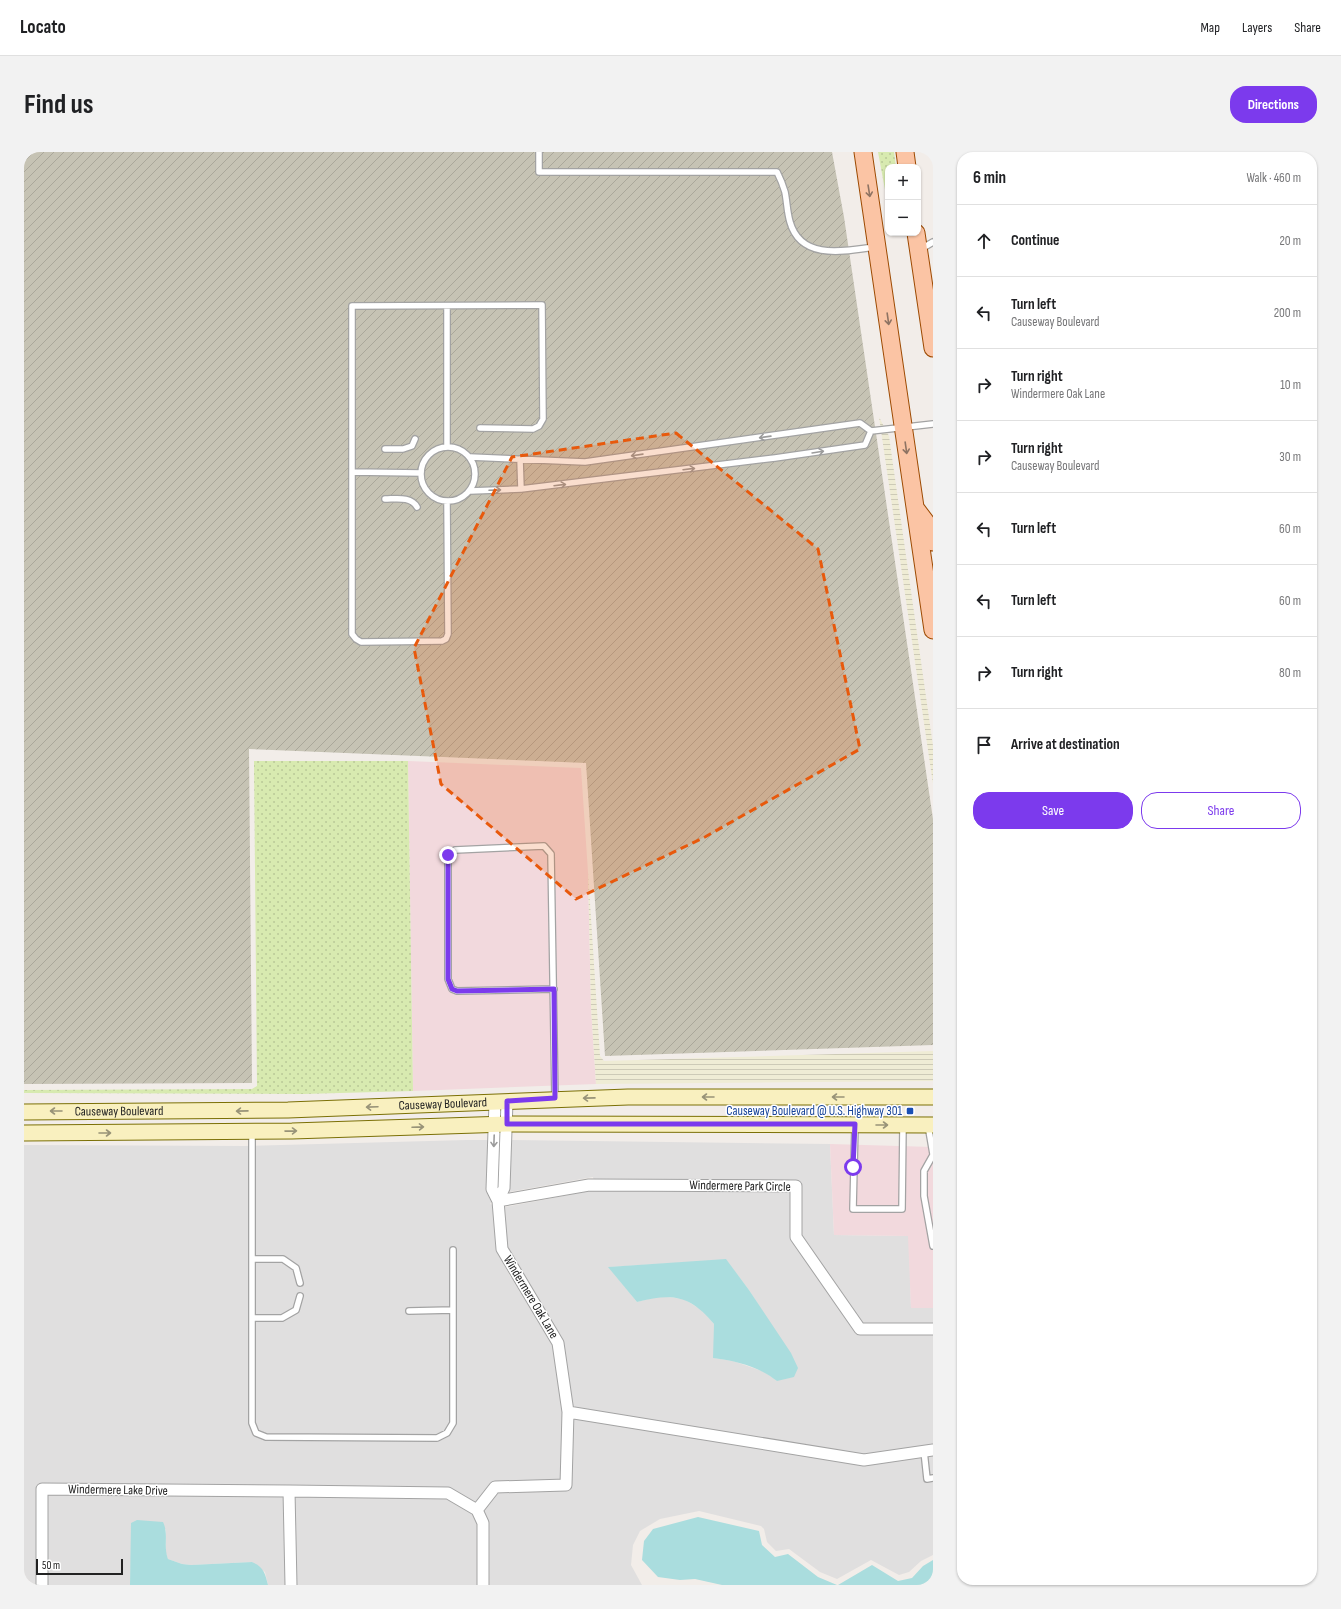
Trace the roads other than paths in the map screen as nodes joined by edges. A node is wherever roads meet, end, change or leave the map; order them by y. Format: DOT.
graph roads {
  1 [pos="539,152"];
  2 [pos="863,152"];
  3 [pos="905,152"];
  4 [pos="907,164"];
  5 [pos="918,236"];
  6 [pos="878,246"];
  7 [pos="926,246"];
  8 [pos="929,296"];
  9 [pos="447,306"];
  10 [pos="933,348"];
  11 [pos="933,424"];
  12 [pos="903,427"];
  13 [pos="480,428"];
  14 [pos="871,431"];
  15 [pos="415,439"];
  16 [pos="447,448"];
  17 [pos="384,449"];
  18 [pos="470,457"];
  19 [pos="520,459"];
  20 [pos="352,472"];
  21 [pos="421,473"];
  22 [pos="521,489"];
  23 [pos="470,491"];
  24 [pos="385,499"];
  25 [pos="447,501"];
  26 [pos="417,507"];
  27 [pos="915,508"];
  28 [pos="933,542"];
  29 [pos="933,630"];
  30 [pos="554,989"];
  31 [pos="933,1097"];
  32 [pos="555,1098"];
  33 [pos="501,1102"];
  34 [pos="24,1112"];
  35 [pos="501,1124"];
  36 [pos="855,1124"];
  37 [pos="903,1124"];
  38 [pos="930,1125"];
  39 [pos="252,1131"];
  40 [pos="24,1133"];
  41 [pos="933,1155"];
  42 [pos="498,1201"];
  43 [pos="933,1246"];
  44 [pos="453,1250"];
  45 [pos="252,1259"];
  46 [pos="300,1283"];
  47 [pos="300,1296"];
  48 [pos="453,1310"];
  49 [pos="409,1311"];
  50 [pos="252,1318"];
  51 [pos="933,1329"];
  52 [pos="568,1412"];
  53 [pos="928,1451"];
  54 [pos="933,1478"];
  55 [pos="289,1491"];
  56 [pos="477,1510"];
  57 [pos="42,1585"];
  58 [pos="291,1585"];
  59 [pos="483,1585"];
  1 -- 6 [label="lane"];
  2 -- 6 [label="main road, one-way"];
  3 -- 4 [label="main road"];
  5 -- 7 [label="main road"];
  6 -- 12 [label="main road, one-way"];
  7 -- 8 [label="main road"];
  8 -- 10 [label="main road"];
  9 -- 13 [label="lane"];
  9 -- 16 [label="lane"];
  9 -- 20 [label="lane"];
  11 -- 12 [label="lane"];
  12 -- 14 [label="lane"];
  12 -- 27 [label="main road, one-way"];
  14 -- 19 [label="lane, one-way"];
  22 -- 14 [label="lane, one-way"];
  15 -- 17 [label="lane"];
  16 -- 18 [label="lane"];
  16 -- 21 [label="lane"];
  18 -- 19 [label="lane"];
  18 -- 23 [label="lane"];
  19 -- 22 [label="lane"];
  20 -- 21 [label="lane"];
  20 -- 25 [label="lane"];
  21 -- 25 [label="lane"];
  23 -- 22 [label="lane, one-way"];
  23 -- 25 [label="lane"];
  24 -- 26 [label="lane"];
  27 -- 28 [label="main road"];
  27 -- 29 [label="main road"];
  30 -- 30 [label="lane"];
  30 -- 32 [label="lane"];
  31 -- 32 [label="main road, Causeway Boulevard, one-way"];
  32 -- 33 [label="main road, Causeway Boulevard"];
  33 -- 34 [label="main road, Causeway Boulevard, one-way"];
  33 -- 35 [label="street, Windermere Oak Lane"];
  35 -- 36 [label="main road, Causeway Boulevard"];
  39 -- 35 [label="main road, Causeway Boulevard, one-way"];
  35 -- 42 [label="street, Windermere Oak Lane"];
  36 -- 37 [label="main road, Causeway Boulevard, one-way"];
  36 -- 37 [label="lane"];
  37 -- 38 [label="main road, Causeway Boulevard"];
  38 -- 41 [label="lane"];
  40 -- 39 [label="main road, Causeway Boulevard, one-way"];
  39 -- 45 [label="lane"];
  41 -- 43 [label="lane"];
  42 -- 51 [label="street, Windermere Park Circle"];
  42 -- 52 [label="street, Windermere Oak Lane"];
  44 -- 48 [label="lane"];
  45 -- 46 [label="lane"];
  45 -- 50 [label="lane"];
  47 -- 50 [label="lane"];
  48 -- 49 [label="lane"];
  48 -- 50 [label="lane"];
  52 -- 53 [label="street"];
  52 -- 56 [label="street, Windermere Oak Lane"];
  53 -- 54 [label="lane"];
  55 -- 56 [label="street, Windermere Lake Drive"];
  55 -- 57 [label="street, Windermere Lake Drive"];
  55 -- 58 [label="street"];
  56 -- 59 [label="street"];
}
